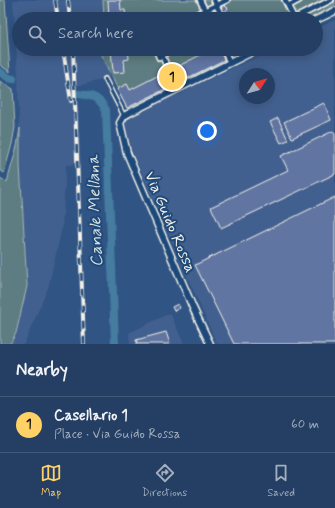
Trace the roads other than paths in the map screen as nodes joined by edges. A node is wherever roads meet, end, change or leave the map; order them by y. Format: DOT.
graph roads {
  1 [pos="200,0"];
  2 [pos="214,0"];
  3 [pos="227,0"];
  4 [pos="285,0"];
  5 [pos="331,0"];
  6 [pos="297,1"];
  7 [pos="216,5"];
  8 [pos="288,6"];
  9 [pos="205,10"];
  10 [pos="335,11"];
  11 [pos="201,12"];
  12 [pos="220,12"];
  13 [pos="291,12"];
  14 [pos="308,12"];
  15 [pos="323,17"];
  16 [pos="162,56"];
  17 [pos="244,56"];
  18 [pos="167,67"];
  19 [pos="105,79"];
  20 [pos="124,116"];
  21 [pos="210,344"];
  1 -- 9 [label="street"];
  2 -- 7 [label="street"];
  3 -- 7 [label="street"];
  4 -- 8 [label="street"];
  5 -- 14 [label="street"];
  6 -- 8 [label="street"];
  7 -- 9 [label="street"];
  7 -- 12 [label="street"];
  8 -- 13 [label="street"];
  9 -- 11 [label="street"];
  10 -- 15 [label="street"];
  16 -- 18 [label="street"];
  17 -- 20 [label="street"];
  19 -- 20 [label="lane"];
  20 -- 21 [label="street, Via Guido Rossa"];
}
